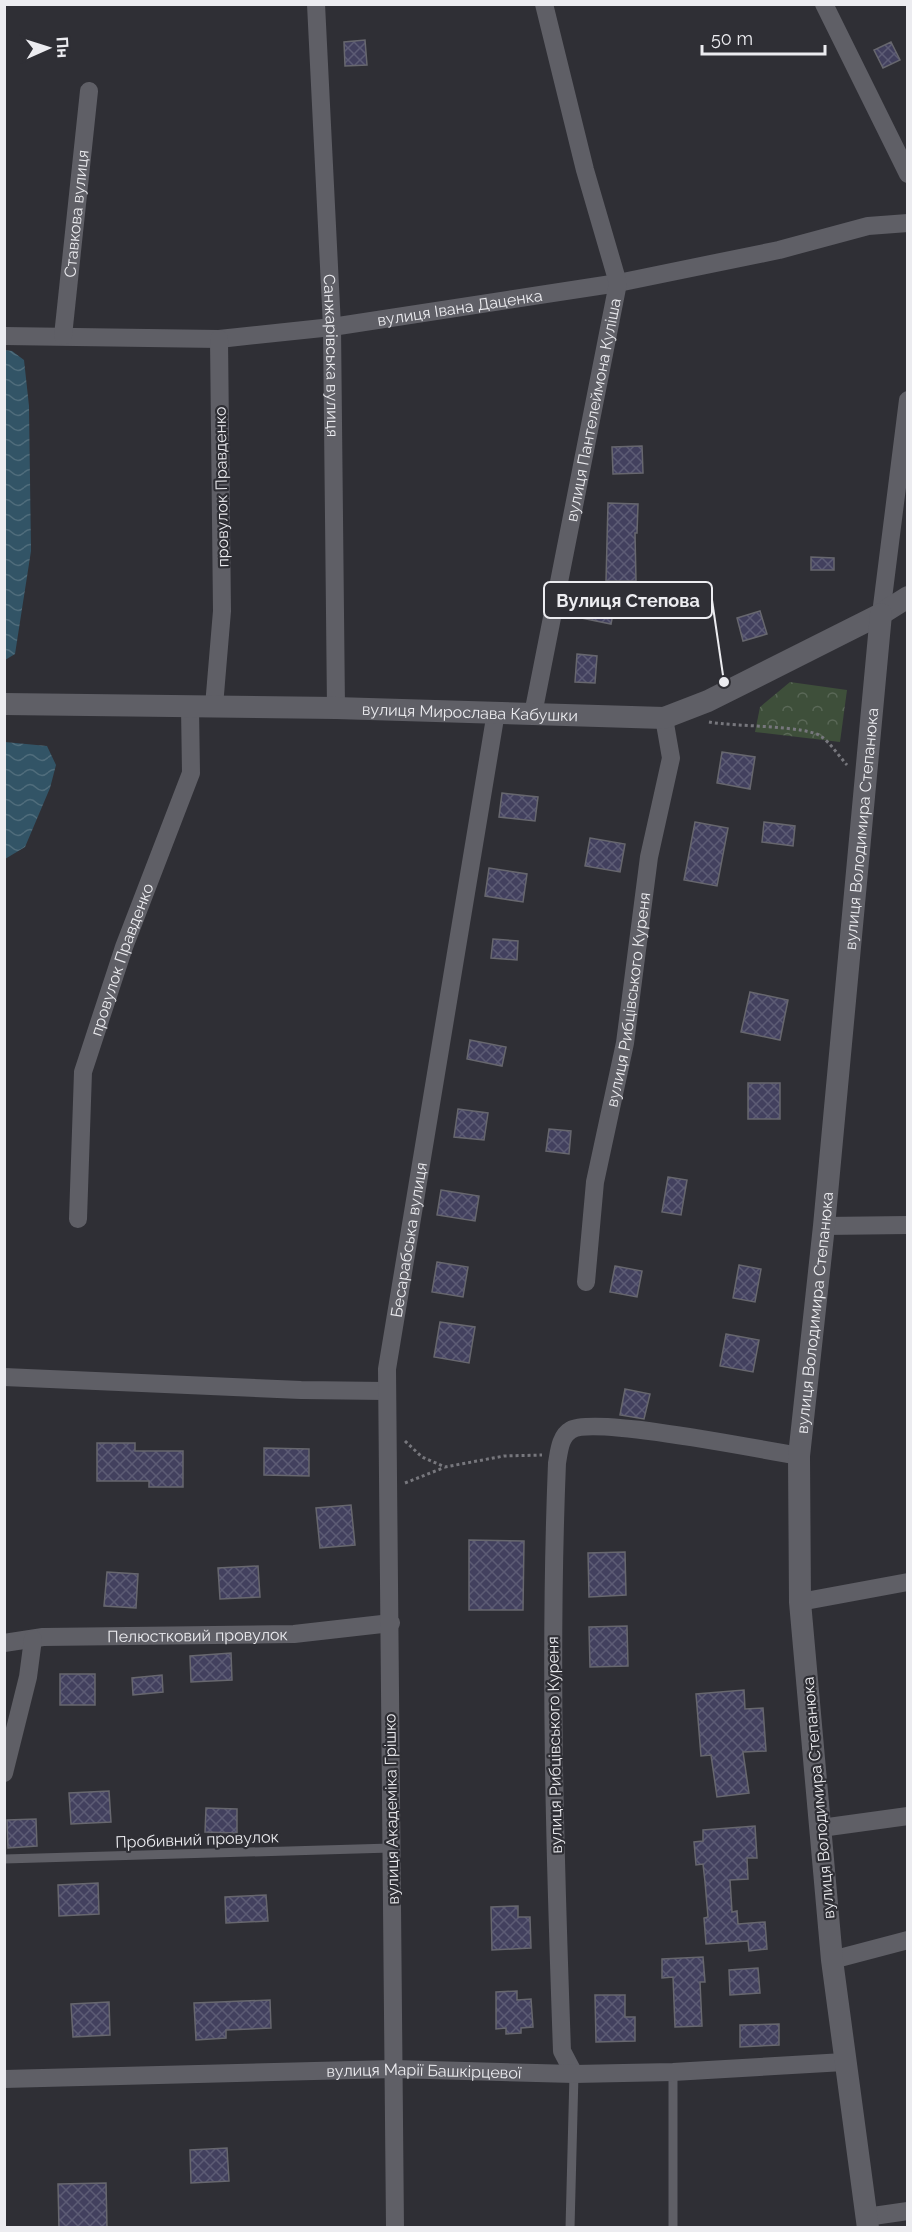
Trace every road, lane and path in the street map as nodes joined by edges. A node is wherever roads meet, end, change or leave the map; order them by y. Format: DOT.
graph roads {
  1 [pos="316,4"];
  2 [pos="544,4"];
  3 [pos="824,4"];
  4 [pos="89,91"];
  5 [pos="908,174"];
  6 [pos="908,223"];
  7 [pos="618,283"];
  8 [pos="332,327"];
  9 [pos="4,336"];
  10 [pos="63,336"];
  11 [pos="219,339"];
  12 [pos="908,400"];
  13 [pos="906,429"];
  14 [pos="908,597"];
  15 [pos="881,614"];
  16 [pos="4,704"];
  17 [pos="214,706"];
  18 [pos="190,707"];
  19 [pos="336,708"];
  20 [pos="496,712"];
  21 [pos="532,714"];
  22 [pos="670,716"];
  23 [pos="866,786"];
  24 [pos="78,1219"];
  25 [pos="908,1225"];
  26 [pos="824,1226"];
  27 [pos="586,1282"];
  28 [pos="4,1377"];
  29 [pos="386,1391"];
  30 [pos="387,1425"];
  31 [pos="558,1454"];
  32 [pos="800,1456"];
  33 [pos="445,1467"];
  34 [pos="388,1503"];
  35 [pos="908,1582"];
  36 [pos="800,1602"];
  37 [pos="391,1623"];
  38 [pos="33,1639"];
  39 [pos="4,1644"];
  40 [pos="4,1773"];
  41 [pos="908,1816"];
  42 [pos="821,1828"];
  43 [pos="391,1848"];
  44 [pos="4,1859"];
  45 [pos="908,1940"];
  46 [pos="832,1960"];
  47 [pos="844,2062"];
  48 [pos="394,2069"];
  49 [pos="673,2072"];
  50 [pos="574,2074"];
  51 [pos="4,2079"];
  52 [pos="908,2211"];
  53 [pos="867,2222"];
  54 [pos="395,2228"];
  55 [pos="570,2228"];
  56 [pos="673,2228"];
  1 -- 8 [label="street, Санжарівська вулиця"];
  2 -- 7 [label="street, вулиця Пантелеймона Куліша"];
  3 -- 5 [label="street"];
  4 -- 10 [label="street, Ставкова вулиця"];
  6 -- 7 [label="street, вулиця Івана Даценка"];
  7 -- 8 [label="street, вулиця Івана Даценка"];
  7 -- 21 [label="street, вулиця Пантелеймона Куліша"];
  8 -- 11 [label="street, вулиця Івана Даценка"];
  8 -- 19 [label="street, Санжарівська вулиця"];
  9 -- 10 [label="street, вулиця Івана Даценка"];
  10 -- 11 [label="street, вулиця Івана Даценка"];
  11 -- 17 [label="street, провулок Правденко"];
  12 -- 13 [label="street, вулиця Володимира Степанюка"];
  13 -- 15 [label="street, вулиця Володимира Степанюка"];
  14 -- 15 [label="street, вулиця Мирослава Кабушки"];
  15 -- 22 [label="street, вулиця Мирослава Кабушки"];
  15 -- 23 [label="street, вулиця Володимира Степанюка"];
  16 -- 18 [label="street, вулиця Мирослава Кабушки"];
  17 -- 18 [label="street, вулиця Мирослава Кабушки"];
  17 -- 19 [label="street, вулиця Мирослава Кабушки"];
  18 -- 24 [label="street, провулок Правденко"];
  19 -- 20 [label="street, вулиця Мирослава Кабушки"];
  20 -- 21 [label="street, вулиця Мирослава Кабушки"];
  20 -- 29 [label="street, Бесарабська вулиця"];
  21 -- 22 [label="street, вулиця Мирослава Кабушки"];
  22 -- 23 [label="path"];
  22 -- 27 [label="street, вулиця Рибцівського Куреня"];
  23 -- 26 [label="street, вулиця Володимира Степанюка"];
  25 -- 26 [label="street"];
  26 -- 32 [label="street, вулиця Володимира Степанюка"];
  28 -- 29 [label="street"];
  29 -- 30 [label="street, вулиця Академіка Грішко"];
  30 -- 33 [label="path"];
  30 -- 34 [label="street, вулиця Академіка Грішко"];
  31 -- 32 [label="street, вулиця Рибцівського Куреня"];
  31 -- 33 [label="path"];
  31 -- 50 [label="street, вулиця Рибцівського Куреня"];
  32 -- 36 [label="street, вулиця Володимира Степанюка"];
  33 -- 34 [label="path"];
  34 -- 37 [label="street, вулиця Академіка Грішко"];
  35 -- 36 [label="street"];
  36 -- 42 [label="street, вулиця Володимира Степанюка"];
  37 -- 38 [label="street, Пелюстковий провулок"];
  37 -- 43 [label="street, вулиця Академіка Грішко"];
  38 -- 39 [label="street, Пелюстковий провулок"];
  38 -- 40 [label="street"];
  41 -- 42 [label="street"];
  42 -- 46 [label="street, вулиця Володимира Степанюка"];
  43 -- 44 [label="lane, Пробивний провулок"];
  43 -- 48 [label="street, вулиця Академіка Грішко"];
  45 -- 46 [label="street"];
  46 -- 47 [label="street, вулиця Володимира Степанюка"];
  47 -- 49 [label="street, вулиця Марії Башкірцевої"];
  47 -- 53 [label="street, вулиця Володимира Степанюка"];
  48 -- 50 [label="street, вулиця Марії Башкірцевої"];
  48 -- 51 [label="street, вулиця Марії Башкірцевої"];
  48 -- 54 [label="street, вулиця Академіка Грішко"];
  49 -- 50 [label="street, вулиця Марії Башкірцевої"];
  49 -- 56 [label="lane"];
  50 -- 55 [label="lane"];
  52 -- 53 [label="street"];
}
